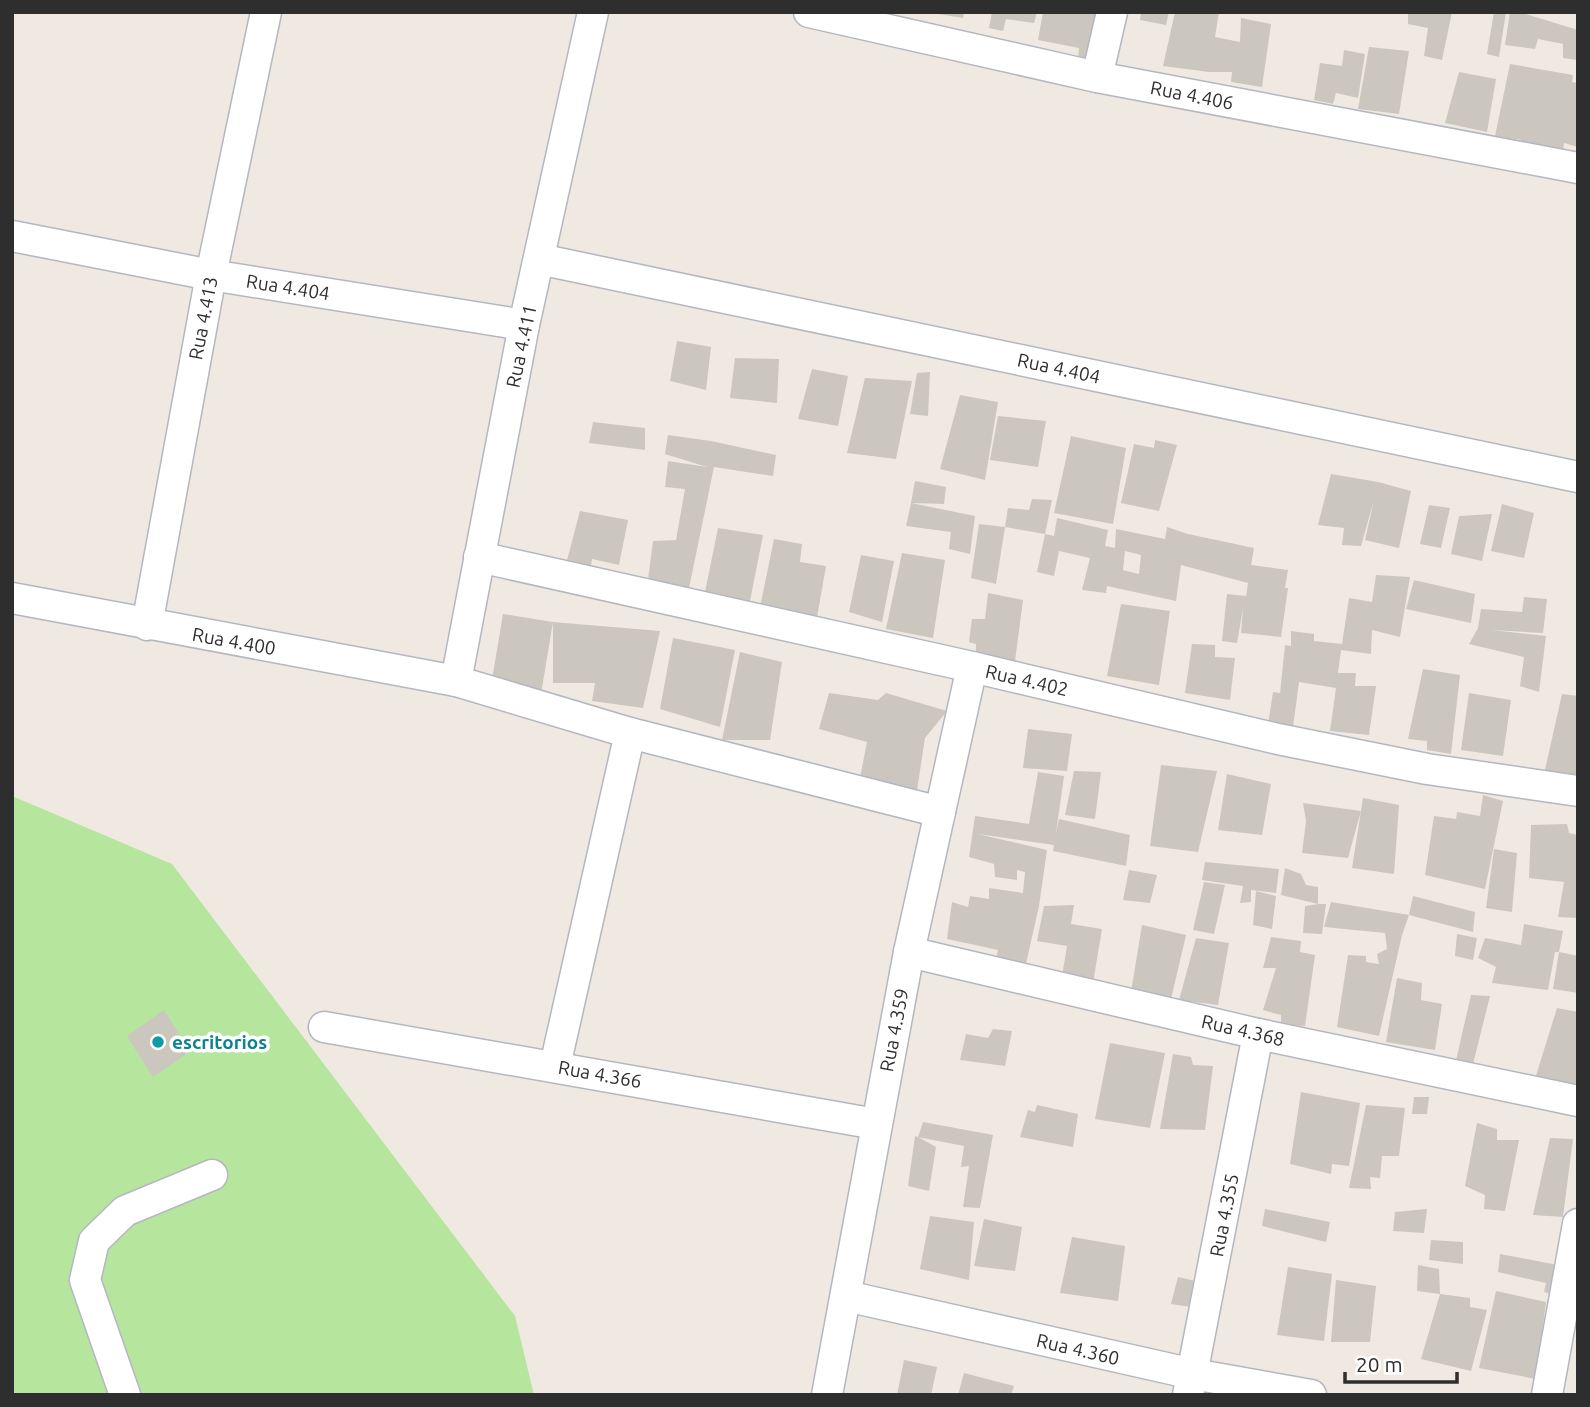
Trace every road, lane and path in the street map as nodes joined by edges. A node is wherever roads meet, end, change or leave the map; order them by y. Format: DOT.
graph roads {
  1 [pos="266,12"];
  2 [pos="593,12"];
  3 [pos="809,12"];
  4 [pos="1112,12"];
  5 [pos="1097,77"];
  6 [pos="1578,168"];
  7 [pos="12,236"];
  8 [pos="540,259"];
  9 [pos="211,275"];
  10 [pos="524,325"];
  11 [pos="1578,477"];
  12 [pos="479,557"];
  13 [pos="12,598"];
  14 [pos="147,625"];
  15 [pos="972,667"];
  16 [pos="456,681"];
  17 [pos="630,733"];
  18 [pos="1578,791"];
  19 [pos="940,812"];
  20 [pos="909,952"];
  21 [pos="324,1027"];
  22 [pos="1258,1034"];
  23 [pos="555,1066"];
  24 [pos="1578,1101"];
  25 [pos="876,1124"];
  26 [pos="212,1175"];
  27 [pos="1578,1224"];
  28 [pos="846,1296"];
  29 [pos="1190,1385"];
  30 [pos="125,1395"];
  31 [pos="827,1395"];
  32 [pos="1311,1395"];
  33 [pos="1547,1395"];
  1 -- 9 [label="street, Rua 4.413"];
  2 -- 8 [label="street, Rua 4.411"];
  3 -- 5 [label="street, Rua 4.406"];
  4 -- 5 [label="street"];
  5 -- 6 [label="street, Rua 4.406"];
  7 -- 9 [label="street, Rua 4.404"];
  8 -- 10 [label="street, Rua 4.411"];
  8 -- 11 [label="street, Rua 4.404"];
  9 -- 10 [label="street, Rua 4.404"];
  9 -- 14 [label="street, Rua 4.413"];
  10 -- 12 [label="street, Rua 4.411"];
  12 -- 15 [label="street, Rua 4.402"];
  12 -- 16 [label="street, Rua 4.411"];
  13 -- 14 [label="street, Rua 4.400"];
  14 -- 16 [label="street, Rua 4.400"];
  15 -- 18 [label="street, Rua 4.402"];
  15 -- 19 [label="street, Rua 4.359"];
  16 -- 17 [label="street, Rua 4.400"];
  17 -- 19 [label="street, Rua 4.400"];
  17 -- 23 [label="street"];
  19 -- 20 [label="street, Rua 4.359"];
  20 -- 22 [label="street, Rua 4.368"];
  20 -- 25 [label="street, Rua 4.359"];
  21 -- 23 [label="street, Rua 4.366"];
  22 -- 24 [label="street, Rua 4.368"];
  22 -- 29 [label="street, Rua 4.355"];
  23 -- 25 [label="street, Rua 4.366"];
  25 -- 28 [label="street, Rua 4.359"];
  26 -- 30 [label="street"];
  27 -- 33 [label="street"];
  28 -- 29 [label="street, Rua 4.360"];
  28 -- 31 [label="street, Rua 4.359"];
  29 -- 32 [label="street, Rua 4.360"];
}
